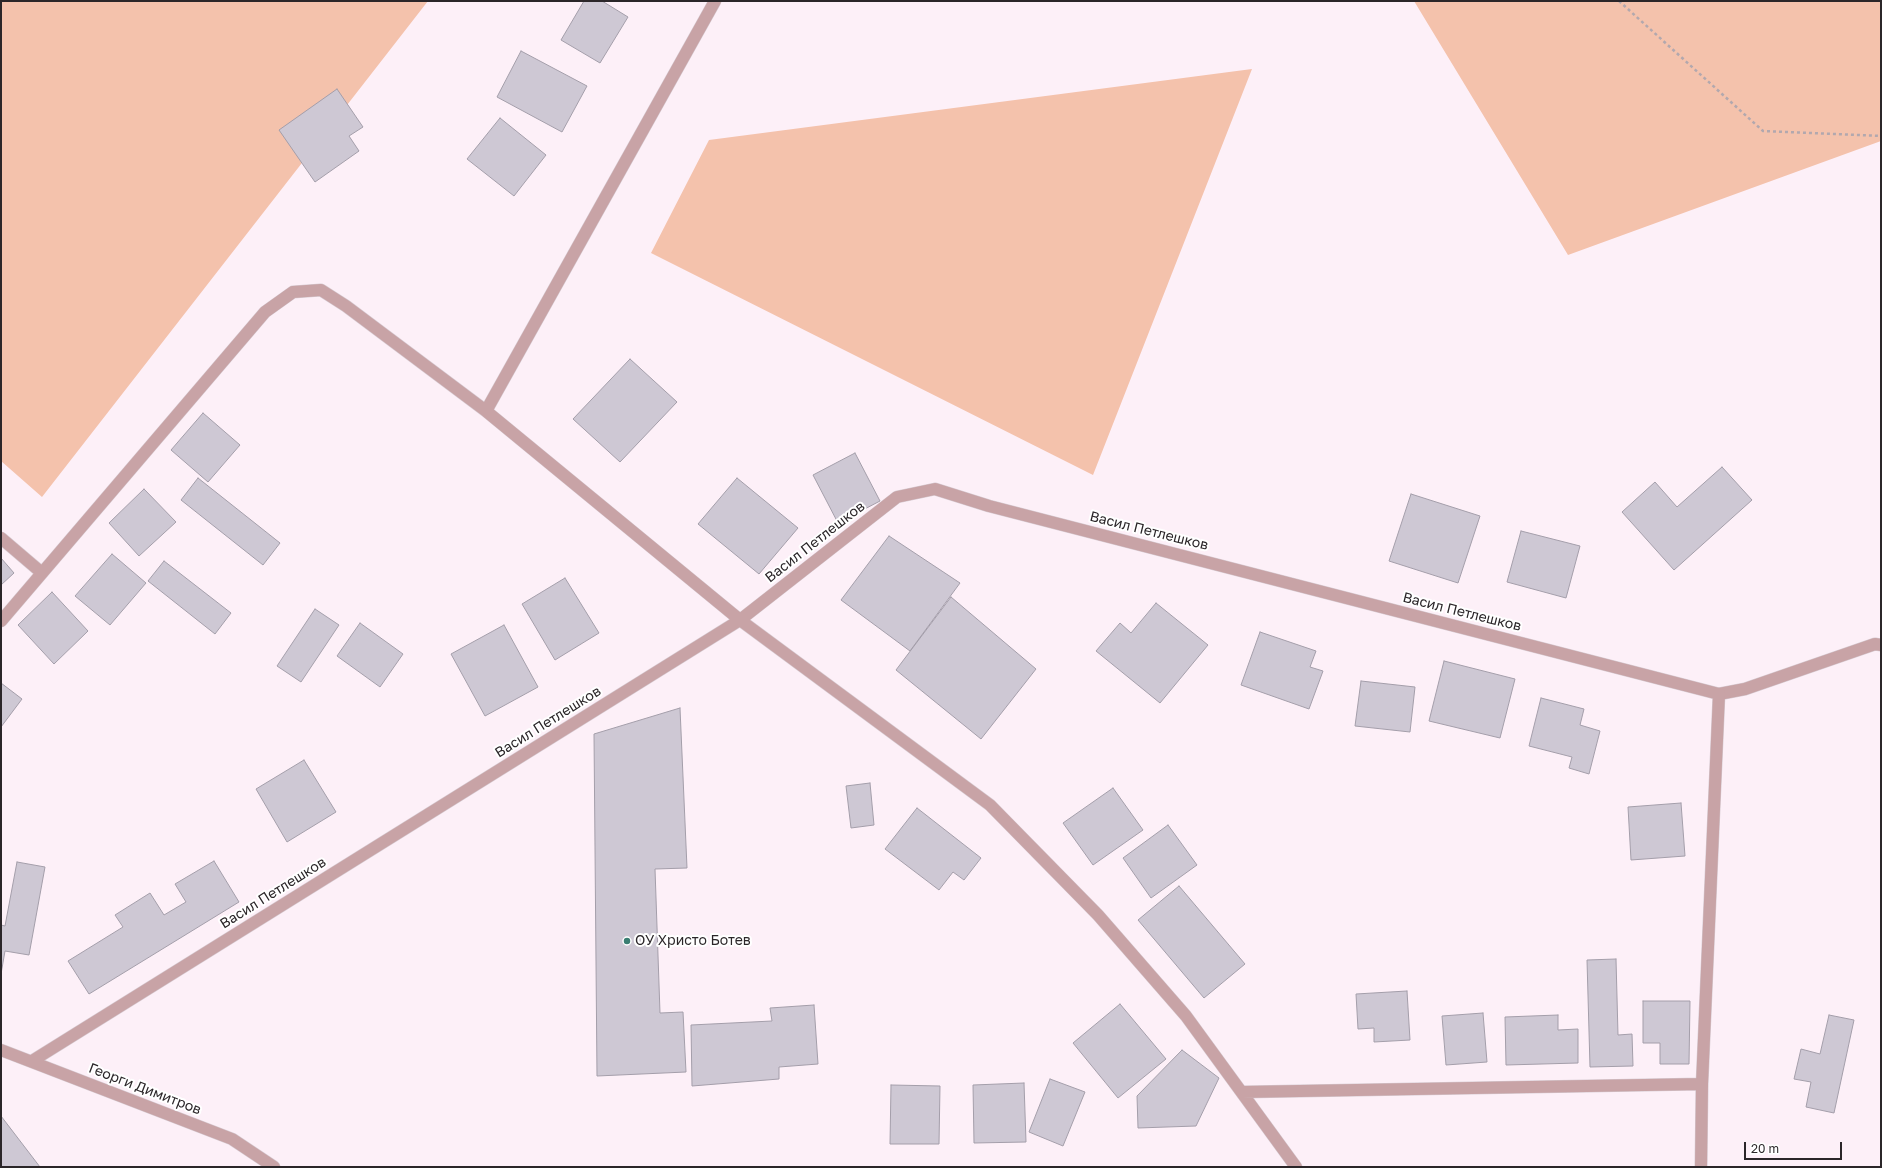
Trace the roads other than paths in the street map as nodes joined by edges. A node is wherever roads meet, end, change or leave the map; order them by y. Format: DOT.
graph roads {
  1 [pos="715,1"];
  2 [pos="486,411"];
  3 [pos="1,538"];
  4 [pos="42,573"];
  5 [pos="740,620"];
  6 [pos="1,621"];
  7 [pos="1881,645"];
  8 [pos="1719,694"];
  9 [pos="1,1050"];
  10 [pos="32,1061"];
  11 [pos="1702,1084"];
  12 [pos="1242,1092"];
  13 [pos="274,1167"];
  14 [pos="1296,1167"];
  15 [pos="1701,1167"];
  1 -- 2 [label="street"];
  2 -- 4 [label="street"];
  2 -- 5 [label="street"];
  3 -- 4 [label="street"];
  4 -- 6 [label="street"];
  5 -- 8 [label="street, Васил Петлешков"];
  5 -- 10 [label="street, Васил Петлешков"];
  5 -- 12 [label="street"];
  7 -- 8 [label="street"];
  8 -- 11 [label="street"];
  9 -- 10 [label="street, Георги Димитров"];
  10 -- 13 [label="street, Георги Димитров"];
  11 -- 12 [label="street"];
  11 -- 15 [label="street"];
  12 -- 14 [label="street"];
}
